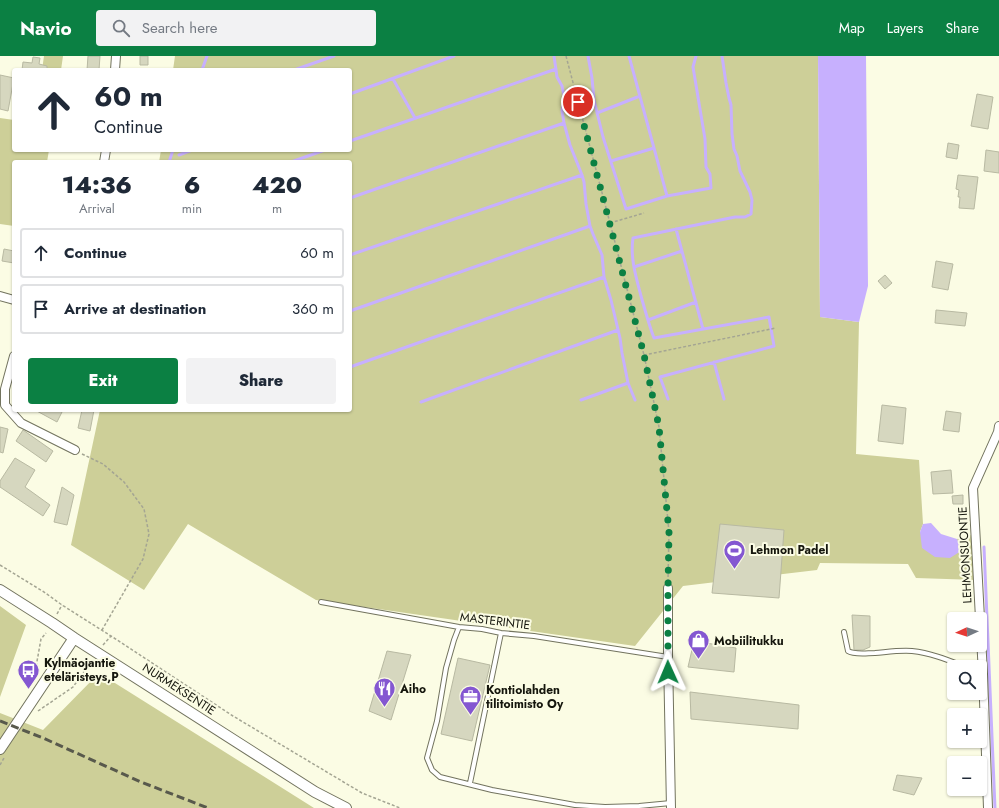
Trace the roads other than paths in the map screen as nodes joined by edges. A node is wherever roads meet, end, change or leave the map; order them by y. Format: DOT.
graph roads {
  1 [pos="116,56"];
  2 [pos="115,68"];
  3 [pos="0,296"];
  4 [pos="12,299"];
  5 [pos="12,363"];
  6 [pos="999,426"];
  7 [pos="75,450"];
  8 [pos="668,588"];
  9 [pos="0,590"];
  10 [pos="320,602"];
  11 [pos="459,627"];
  12 [pos="844,632"];
  13 [pos="501,633"];
  14 [pos="74,638"];
  15 [pos="668,657"];
  16 [pos="949,660"];
  17 [pos="980,660"];
  18 [pos="982,700"];
  19 [pos="3,751"];
  20 [pos="470,783"];
  21 [pos="671,806"];
  22 [pos="580,807"];
  23 [pos="639,807"];
  24 [pos="346,808"];
  25 [pos="988,808"];
  1 -- 2 [label="street"];
  3 -- 4 [label="street"];
  5 -- 7 [label="street"];
  6 -- 17 [label="street, LEHMONSUONTIE"];
  8 -- 15 [label="street"];
  9 -- 14 [label="street, NURMEKSENTIE"];
  10 -- 11 [label="lane, MASTERINTIE"];
  11 -- 13 [label="lane, MASTERINTIE"];
  11 -- 20 [label="lane"];
  12 -- 16 [label="lane"];
  13 -- 15 [label="lane, MASTERINTIE"];
  13 -- 20 [label="lane"];
  14 -- 19 [label="street"];
  14 -- 24 [label="street, NURMEKSENTIE"];
  15 -- 21 [label="street"];
  18 -- 25 [label="street, LEHMONSUONTIE"];
  20 -- 22 [label="lane"];
  21 -- 23 [label="lane"];
  22 -- 23 [label="lane"];
}
